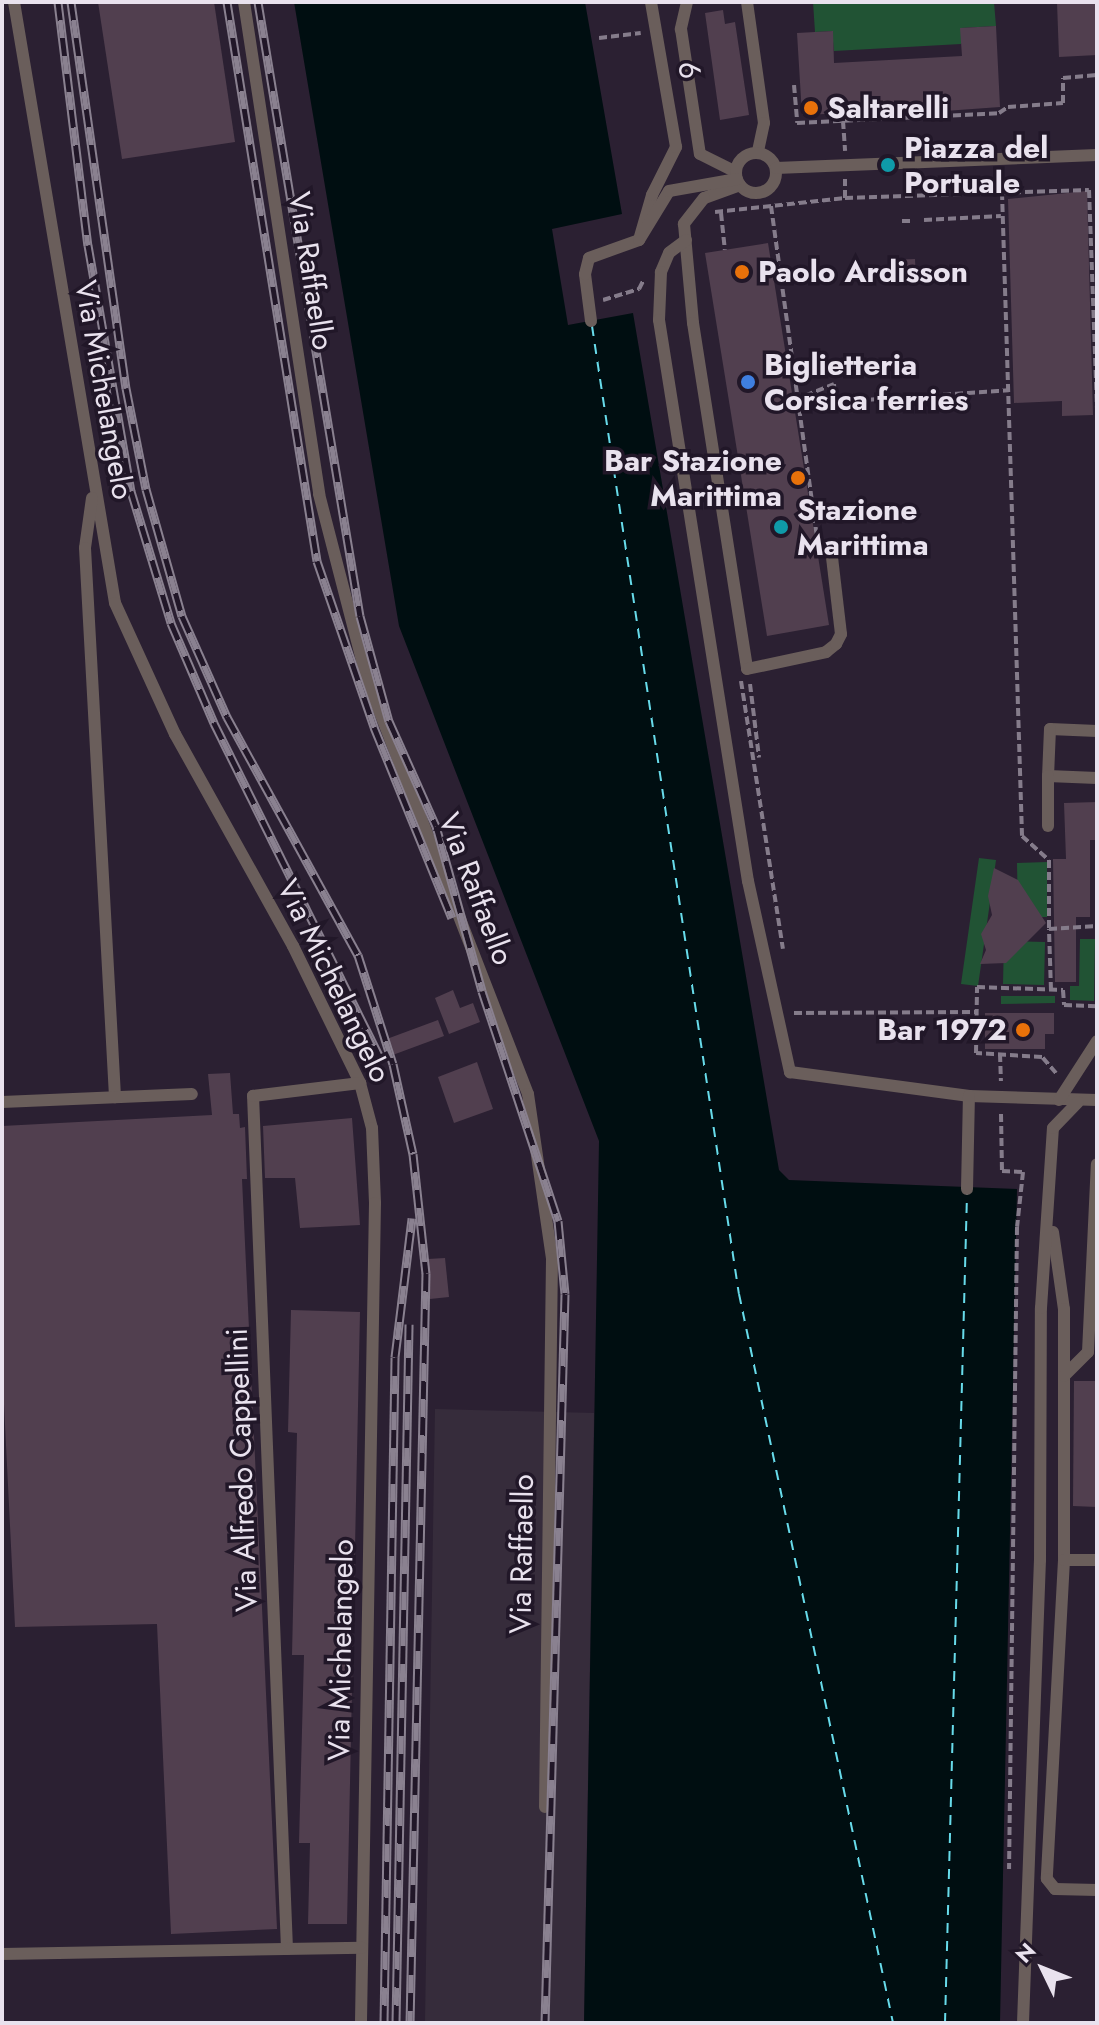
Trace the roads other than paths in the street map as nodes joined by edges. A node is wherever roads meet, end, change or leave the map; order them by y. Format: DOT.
graph roads {
  1 [pos="14,2"];
  2 [pos="244,2"];
  3 [pos="651,2"];
  4 [pos="687,2"];
  5 [pos="747,2"];
  6 [pos="758,152"];
  7 [pos="1097,155"];
  8 [pos="776,168"];
  9 [pos="737,179"];
  10 [pos="639,240"];
  11 [pos="686,240"];
  12 [pos="591,321"];
  13 [pos="94,488"];
  14 [pos="832,557"];
  15 [pos="1097,731"];
  16 [pos="1048,776"];
  17 [pos="1097,778"];
  18 [pos="1048,826"];
  19 [pos="1097,1041"];
  20 [pos="360,1083"];
  21 [pos="192,1094"];
  22 [pos="969,1096"];
  23 [pos="115,1097"];
  24 [pos="1059,1100"];
  25 [pos="1097,1100"];
  26 [pos="2,1102"];
  27 [pos="1078,1102"];
  28 [pos="1097,1164"];
  29 [pos="967,1189"];
  30 [pos="1050,1213"];
  31 [pos="1064,1376"];
  32 [pos="1064,1560"];
  33 [pos="1097,1560"];
  34 [pos="545,1807"];
  35 [pos="1097,1890"];
  36 [pos="362,1948"];
  37 [pos="287,1949"];
  38 [pos="2,1954"];
  39 [pos="361,2023"];
  40 [pos="1023,2023"];
  1 -- 13 [label="lane, Via Michelangelo"];
  2 -- 34 [label="lane, Via Raffaello"];
  3 -- 10 [label="lane, 6"];
  4 -- 9 [label="lane"];
  5 -- 6 [label="lane"];
  6 -- 8 [label="lane"];
  6 -- 9 [label="lane"];
  7 -- 8 [label="lane"];
  8 -- 9 [label="lane"];
  9 -- 10 [label="lane"];
  9 -- 11 [label="lane"];
  10 -- 12 [label="lane"];
  11 -- 14 [label="lane"];
  11 -- 22 [label="lane"];
  13 -- 20 [label="lane, Via Michelangelo"];
  13 -- 23 [label="lane"];
  15 -- 16 [label="lane"];
  16 -- 17 [label="lane"];
  16 -- 18 [label="lane"];
  19 -- 24 [label="lane"];
  20 -- 36 [label="lane, Via Michelangelo"];
  20 -- 37 [label="lane, Via Alfredo Cappellini"];
  21 -- 23 [label="lane"];
  22 -- 24 [label="lane"];
  22 -- 29 [label="lane"];
  23 -- 26 [label="lane"];
  24 -- 27 [label="lane"];
  25 -- 27 [label="lane"];
  27 -- 30 [label="lane"];
  28 -- 31 [label="lane"];
  30 -- 31 [label="lane"];
  30 -- 40 [label="lane"];
  31 -- 32 [label="lane"];
  32 -- 33 [label="lane"];
  32 -- 35 [label="lane"];
  36 -- 37 [label="lane"];
  36 -- 39 [label="lane, Via Michelangelo"];
  37 -- 38 [label="lane"];
}
